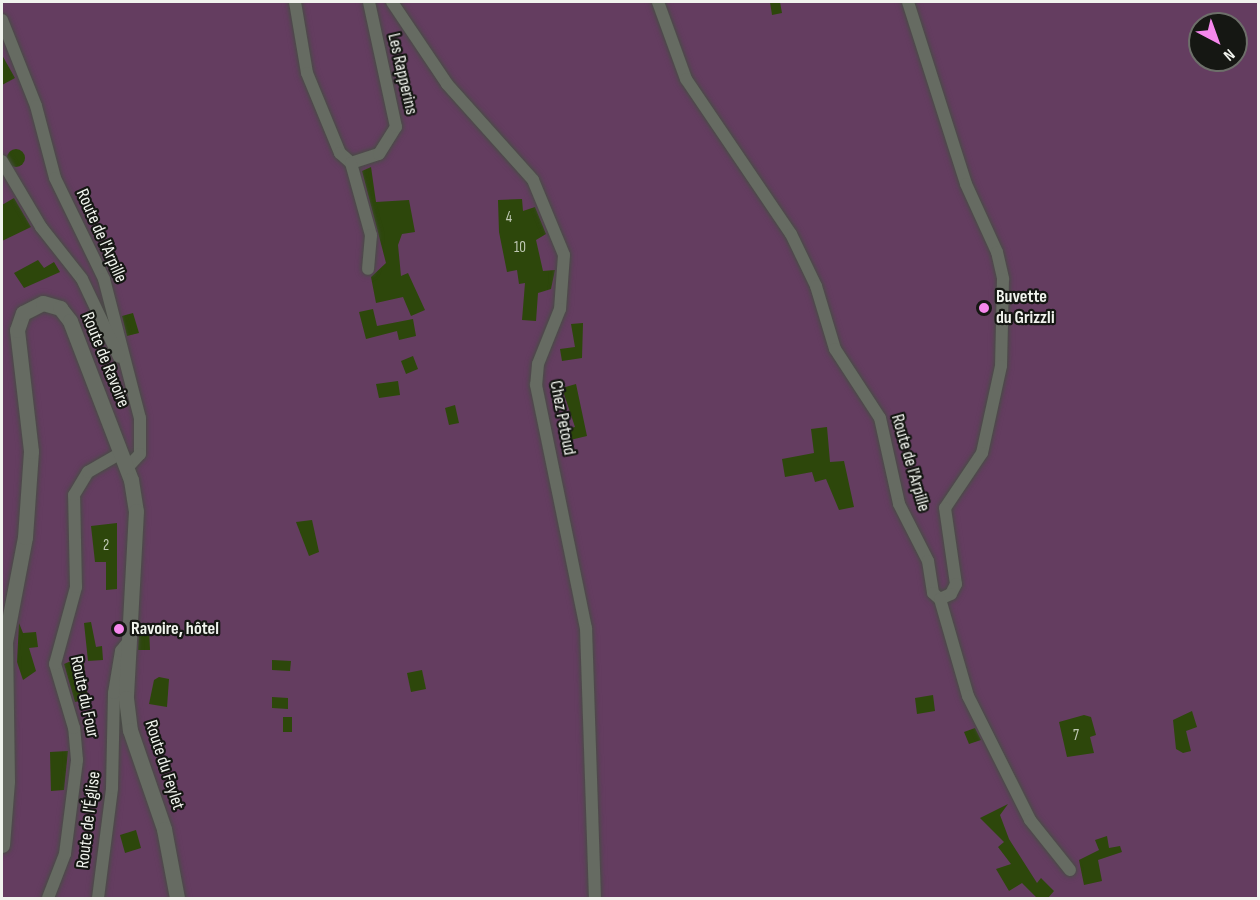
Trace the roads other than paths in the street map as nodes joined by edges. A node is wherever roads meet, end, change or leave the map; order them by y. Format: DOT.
graph roads {
  1 [pos="295,2"];
  2 [pos="369,2"];
  3 [pos="392,2"];
  4 [pos="658,2"];
  5 [pos="908,2"];
  6 [pos="2,20"];
  7 [pos="2,161"];
  8 [pos="351,163"];
  9 [pos="368,269"];
  10 [pos="127,366"];
  11 [pos="121,453"];
  12 [pos="127,468"];
  13 [pos="940,599"];
  14 [pos="128,642"];
  15 [pos="4,806"];
  16 [pos="2,845"];
  17 [pos="1070,870"];
  18 [pos="48,898"];
  19 [pos="98,898"];
  20 [pos="177,898"];
  21 [pos="595,898"];
  1 -- 8 [label="street"];
  2 -- 8 [label="street, Les Rapperins"];
  3 -- 21 [label="street, Chez Petoud"];
  4 -- 13 [label="street, Route de l'Arpille"];
  5 -- 13 [label="street, Route de l'Arpille"];
  6 -- 10 [label="street, Route de l'Arpille"];
  7 -- 10 [label="street"];
  8 -- 9 [label="street"];
  10 -- 12 [label="street, Route de l'Arpille"];
  11 -- 12 [label="street, Route de Ravoire"];
  11 -- 15 [label="street, Route de Ravoire"];
  11 -- 18 [label="street, Route du Four"];
  12 -- 14 [label="street, Route de Ravoire"];
  13 -- 17 [label="street"];
  14 -- 19 [label="street, Route de l'Église"];
  14 -- 20 [label="street, Route du Feylet"];
  15 -- 16 [label="street, Route de Ravoire"];
}
